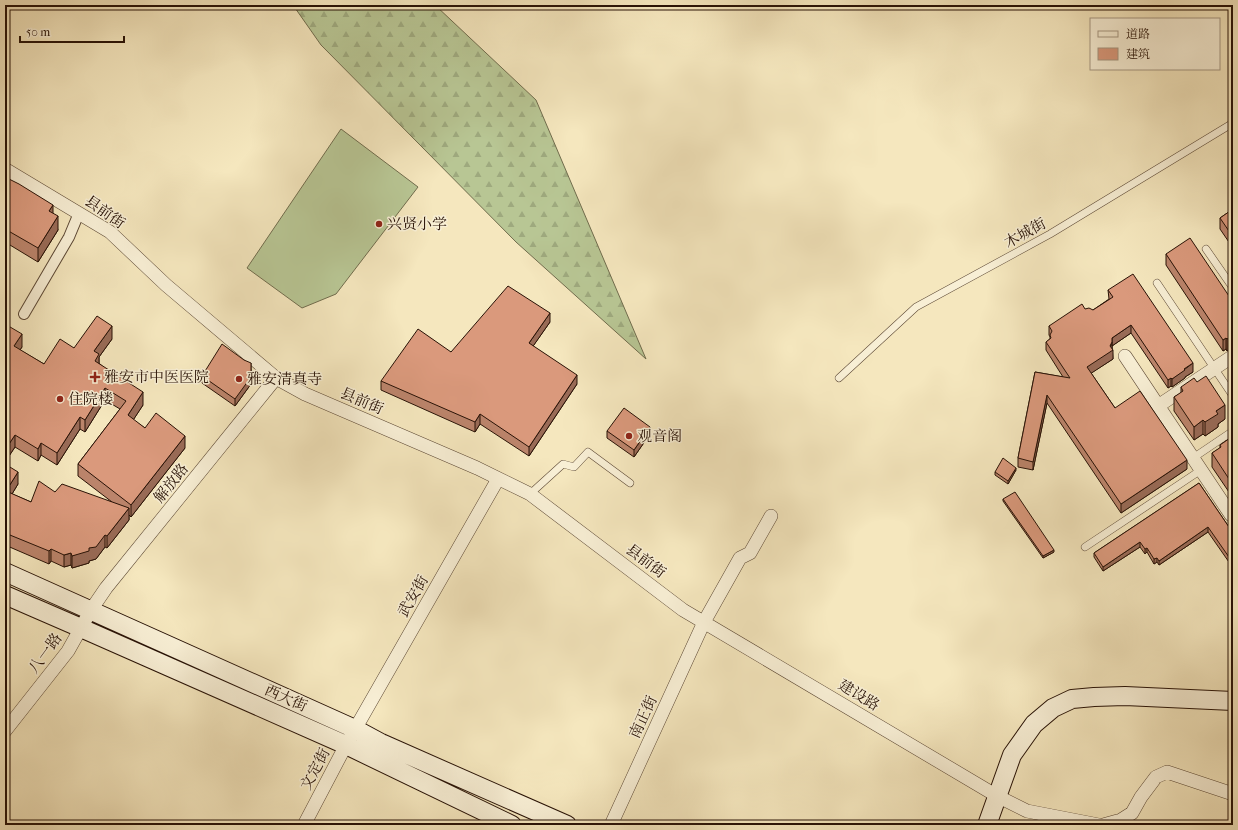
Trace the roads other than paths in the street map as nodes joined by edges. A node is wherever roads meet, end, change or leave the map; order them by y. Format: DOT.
graph roads {
  1 [pos="1233,123"];
  2 [pos="5,169"];
  3 [pos="80,213"];
  4 [pos="1206,249"];
  5 [pos="1157,282"];
  6 [pos="1233,288"];
  7 [pos="24,314"];
  8 [pos="1125,356"];
  9 [pos="1233,356"];
  10 [pos="1214,368"];
  11 [pos="276,378"];
  12 [pos="839,378"];
  13 [pos="1233,396"];
  14 [pos="1158,406"];
  15 [pos="1233,431"];
  16 [pos="1193,458"];
  17 [pos="1201,470"];
  18 [pos="498,479"];
  19 [pos="630,483"];
  20 [pos="530,494"];
  21 [pos="1233,514"];
  22 [pos="771,516"];
  23 [pos="1085,547"];
  24 [pos="5,572"];
  25 [pos="5,595"];
  26 [pos="91,610"];
  27 [pos="704,622"];
  28 [pos="81,628"];
  29 [pos="1233,701"];
  30 [pos="355,729"];
  31 [pos="5,730"];
  32 [pos="346,745"];
  33 [pos="1233,794"];
  34 [pos="997,796"];
  35 [pos="1122,823"];
  36 [pos="304,825"];
  37 [pos="512,825"];
  38 [pos="567,825"];
  39 [pos="611,825"];
  40 [pos="987,825"];
  41 [pos="1099,825"];
  42 [pos="1103,825"];
  1 -- 12 [label="lane, 木城街"];
  2 -- 3 [label="street, 县前街"];
  3 -- 7 [label="street"];
  3 -- 11 [label="street, 县前街"];
  4 -- 6 [label="lane"];
  5 -- 10 [label="lane"];
  8 -- 14 [label="street"];
  9 -- 10 [label="street"];
  10 -- 13 [label="lane"];
  10 -- 14 [label="street"];
  11 -- 18 [label="street, 县前街"];
  11 -- 26 [label="street, 解放路"];
  14 -- 16 [label="street"];
  15 -- 16 [label="lane"];
  16 -- 17 [label="street"];
  17 -- 21 [label="street"];
  17 -- 23 [label="lane"];
  18 -- 20 [label="street, 县前街"];
  18 -- 30 [label="street, 武安街"];
  19 -- 20 [label="lane"];
  20 -- 27 [label="street, 县前街"];
  22 -- 27 [label="street, 南正街"];
  24 -- 26 [label="main road, 西大街"];
  25 -- 28 [label="main road, 西大街"];
  26 -- 28 [label="street, 八一路"];
  26 -- 30 [label="main road, 西大街"];
  27 -- 34 [label="street, 建设路"];
  27 -- 39 [label="street, 南正街"];
  28 -- 31 [label="street, 八一路"];
  28 -- 32 [label="main road, 西大街"];
  29 -- 34 [label="main road"];
  30 -- 32 [label="street, 文定街"];
  30 -- 38 [label="main road, 西大街"];
  32 -- 36 [label="street, 文定街"];
  32 -- 37 [label="main road, 西大街"];
  33 -- 35 [label="street"];
  34 -- 40 [label="main road"];
  34 -- 41 [label="street, 建设路"];
  35 -- 42 [label="street"];
}
